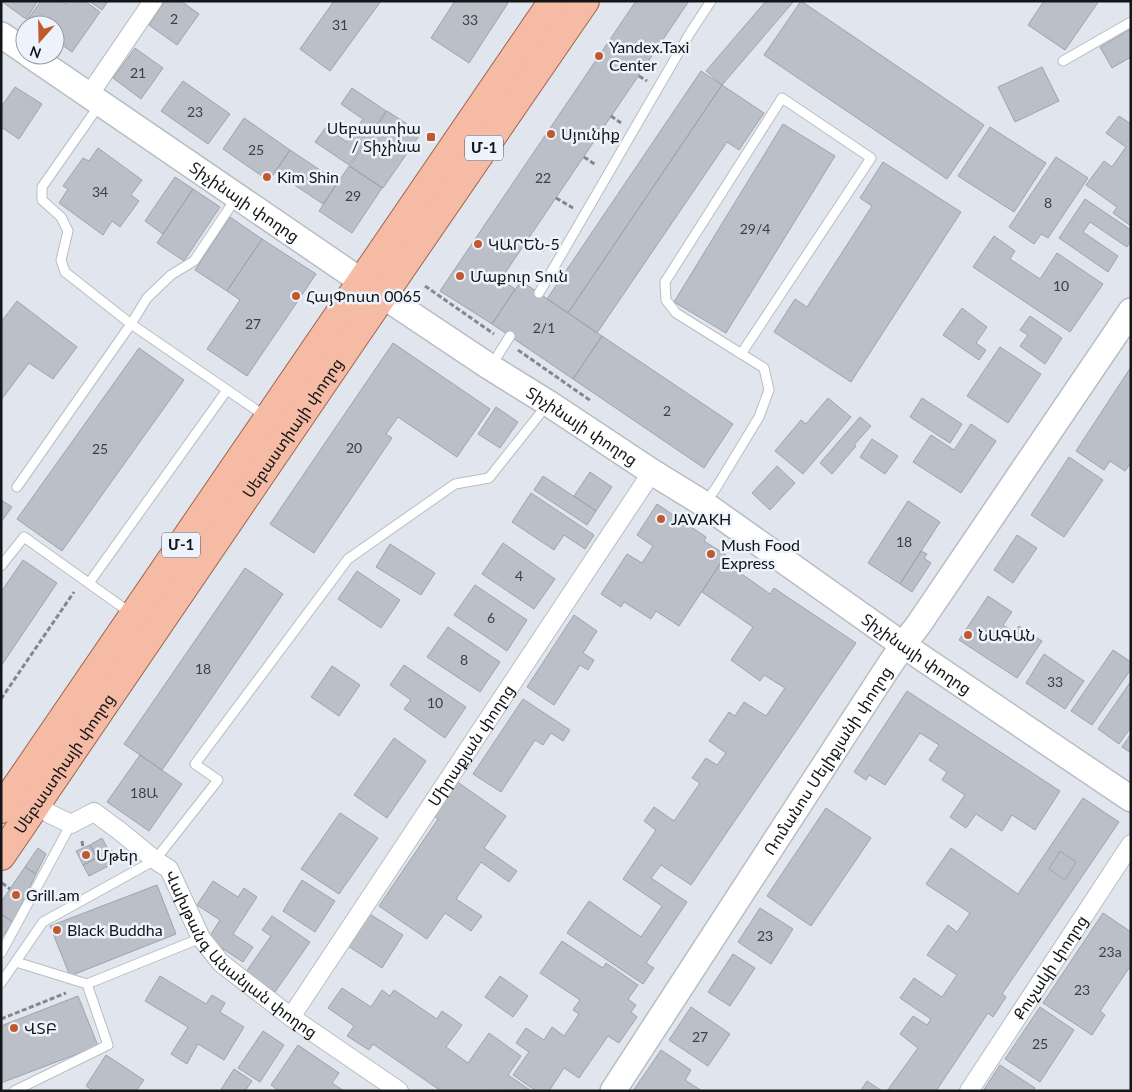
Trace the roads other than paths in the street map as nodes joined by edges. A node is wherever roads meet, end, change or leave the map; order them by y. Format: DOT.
graph roads {
  1 [pos="153,1"];
  2 [pos="552,1"];
  3 [pos="585,1"];
  4 [pos="711,1"];
  5 [pos="1131,22"];
  6 [pos="1,35"];
  7 [pos="15,44"];
  8 [pos="1063,61"];
  9 [pos="44,65"];
  10 [pos="95,100"];
  11 [pos="237,196"];
  12 [pos="372,288"];
  13 [pos="539,293"];
  14 [pos="1131,310"];
  15 [pos="131,324"];
  16 [pos="508,339"];
  17 [pos="742,354"];
  18 [pos="490,367"];
  19 [pos="227,390"];
  20 [pos="548,403"];
  21 [pos="268,418"];
  22 [pos="652,472"];
  23 [pos="18,487"];
  24 [pos="704,504"];
  25 [pos="1,566"];
  26 [pos="86,581"];
  27 [pos="134,615"];
  28 [pos="903,645"];
  29 [pos="1131,799"];
  30 [pos="38,803"];
  31 [pos="1,809"];
  32 [pos="71,824"];
  33 [pos="1131,844"];
  34 [pos="1,856"];
  35 [pos="154,860"];
  36 [pos="201,938"];
  37 [pos="1,953"];
  38 [pos="16,962"];
  39 [pos="1,983"];
  40 [pos="87,984"];
  41 [pos="290,1017"];
  42 [pos="14,1091"];
  43 [pos="399,1091"];
  44 [pos="613,1091"];
  45 [pos="969,1091"];
  1 -- 10 [label="street"];
  2 -- 12 [label="main road, Սեբաստիայի փողոց / Մ-1"];
  3 -- 12 [label="main road, Սեբաստիայի փողոց / Մ-1"];
  4 -- 13 [label="lane"];
  5 -- 8 [label="lane"];
  6 -- 7 [label="main road"];
  9 -- 10 [label="main road, Տիչինայի փողոց"];
  10 -- 11 [label="main road, Տիչինայի փողոց"];
  10 -- 15 [label="lane"];
  11 -- 12 [label="main road, Տիչինայի փողոց"];
  11 -- 15 [label="lane"];
  12 -- 18 [label="main road, Տիչինայի փողոց"];
  12 -- 21 [label="main road, Սեբաստիայի փողոց / Մ-1"];
  12 -- 30 [label="main road, Սեբաստիայի փողոց / Մ-1"];
  14 -- 28 [label="main road, Ռոմանոս Մելիքյանի փողոց"];
  15 -- 19 [label="lane"];
  15 -- 23 [label="lane"];
  16 -- 18 [label="lane"];
  17 -- 17 [label="lane"];
  17 -- 24 [label="lane"];
  18 -- 20 [label="main road, Տիչինայի փողոց"];
  19 -- 21 [label="lane"];
  19 -- 26 [label="lane"];
  20 -- 22 [label="main road, Տիչինայի փողոց"];
  20 -- 35 [label="lane"];
  21 -- 27 [label="main road, Սեբաստիայի փողոց / Մ-1"];
  22 -- 24 [label="main road, Տիչինայի փողոց"];
  22 -- 41 [label="street, Միրաքյան փողոց"];
  24 -- 28 [label="main road, Տիչինայի փողոց"];
  25 -- 26 [label="lane"];
  26 -- 27 [label="lane"];
  27 -- 31 [label="main road, Սեբաստիայի փողոց / Մ-1"];
  28 -- 29 [label="main road, Տիչինայի փողոց"];
  28 -- 44 [label="main road, Ռոմանոս Մելիքյանի փողոց"];
  30 -- 32 [label="street"];
  30 -- 34 [label="main road, Սեբաստիայի փողոց / Մ-1"];
  32 -- 35 [label="street, Վախթանգ Անանյան փողոց"];
  32 -- 37 [label="lane"];
  33 -- 45 [label="street, Քուչակի փողոց"];
  35 -- 36 [label="street, Վախթանգ Անանյան փողոց"];
  35 -- 38 [label="lane"];
  36 -- 40 [label="lane"];
  36 -- 41 [label="street, Վախթանգ Անանյան փողոց"];
  38 -- 39 [label="lane"];
  38 -- 40 [label="lane"];
  40 -- 42 [label="lane"];
  41 -- 43 [label="street, Վախթանգ Անանյան փողոց"];
}
